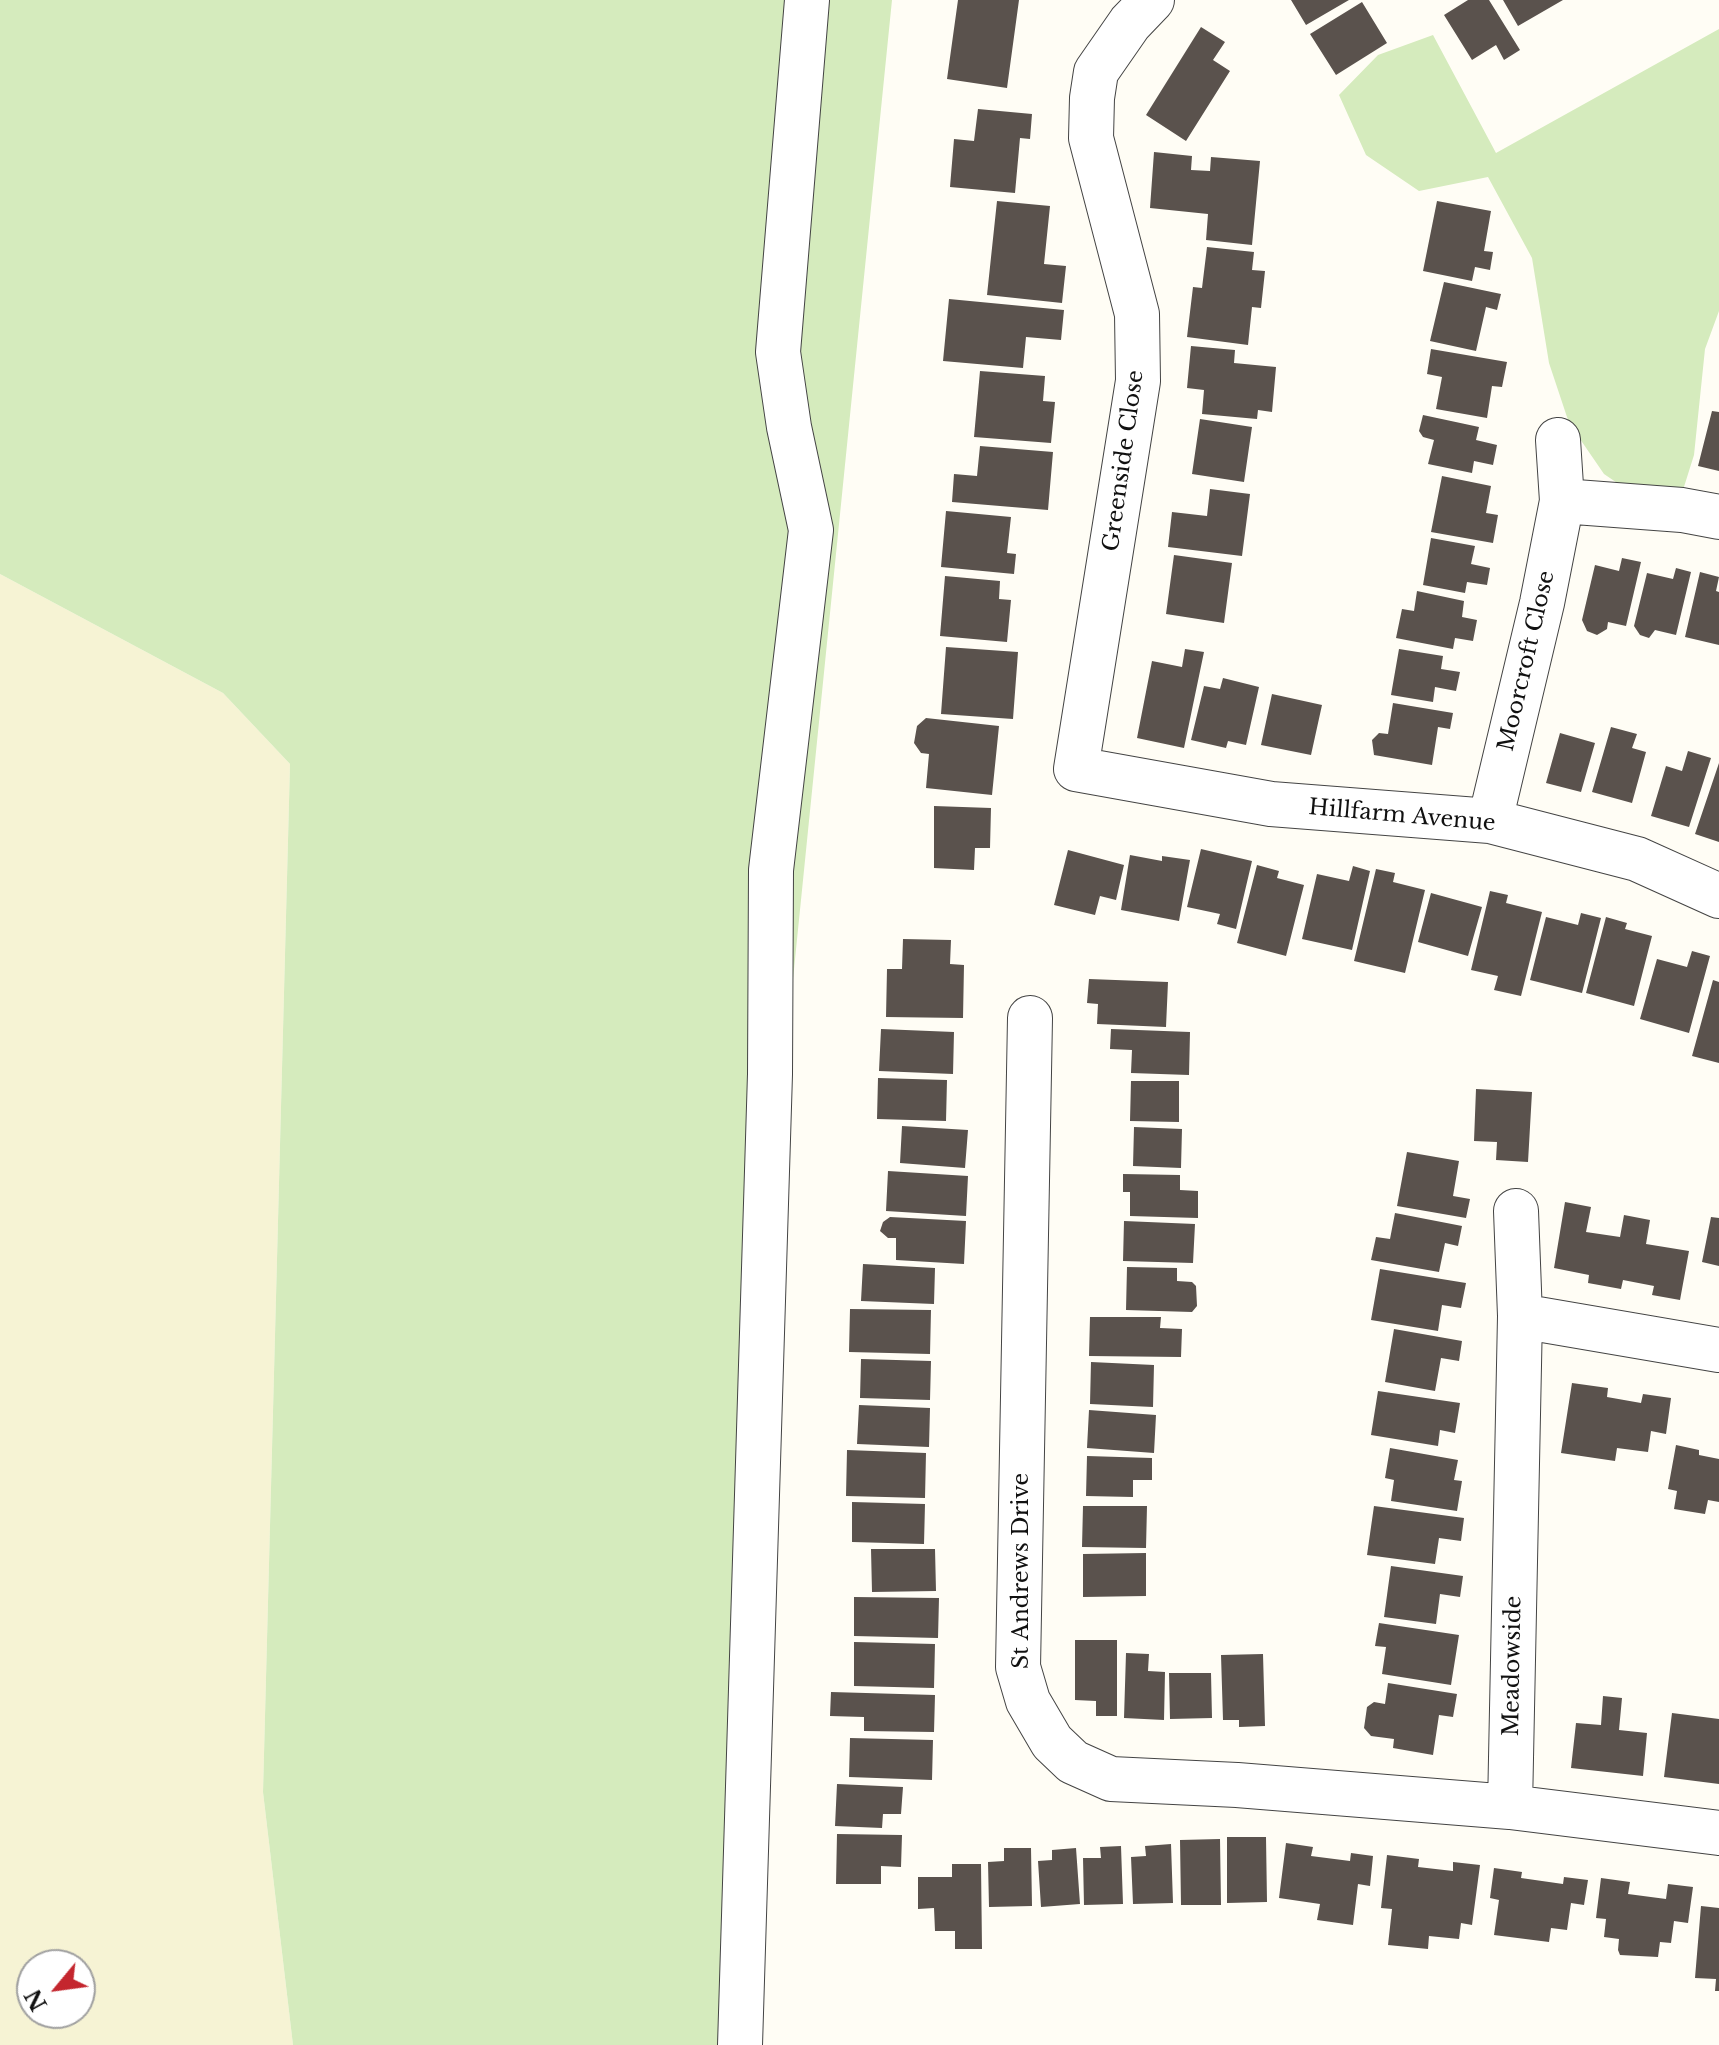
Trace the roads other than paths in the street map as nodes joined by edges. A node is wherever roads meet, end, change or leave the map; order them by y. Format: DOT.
graph roads {
  1 [pos="807,0"];
  2 [pos="1128,8"];
  3 [pos="1558,440"];
  4 [pos="1562,501"];
  5 [pos="1719,517"];
  6 [pos="1076,769"];
  7 [pos="1490,821"];
  8 [pos="1719,896"];
  9 [pos="1030,1018"];
  10 [pos="1516,1211"];
  11 [pos="1520,1316"];
  12 [pos="1719,1350"];
  13 [pos="1510,1807"];
  14 [pos="1719,1833"];
  15 [pos="740,2045"];
  1 -- 15 [label="street"];
  2 -- 6 [label="street, Greenside Close"];
  3 -- 4 [label="street, Moorcroft Close"];
  4 -- 5 [label="street"];
  4 -- 7 [label="street, Moorcroft Close"];
  6 -- 7 [label="street, Hillfarm Avenue"];
  7 -- 8 [label="street, Hillfarm Avenue"];
  9 -- 13 [label="street, St Andrews Drive"];
  10 -- 11 [label="street, Meadowside"];
  11 -- 12 [label="street"];
  11 -- 13 [label="street, Meadowside"];
  13 -- 14 [label="street"];
}
